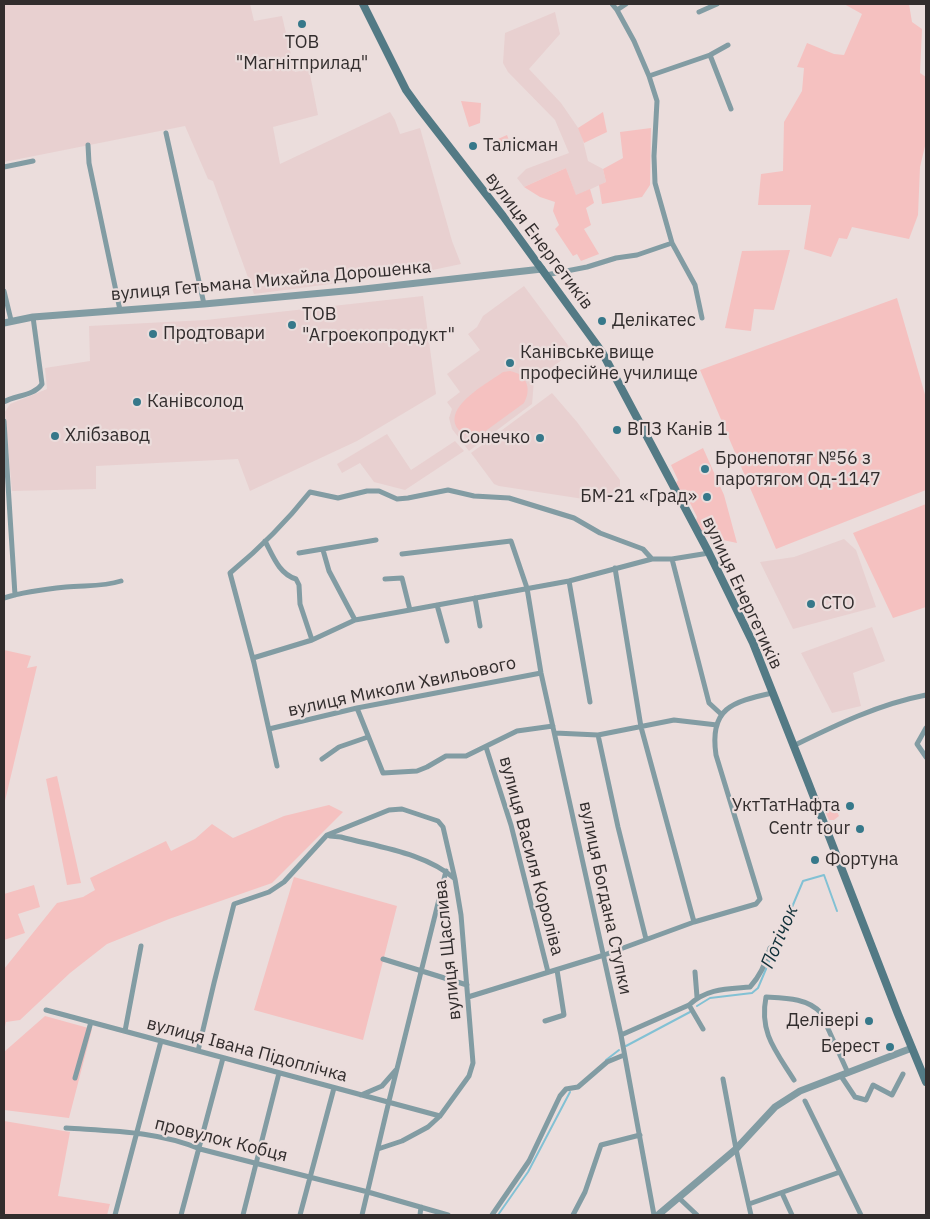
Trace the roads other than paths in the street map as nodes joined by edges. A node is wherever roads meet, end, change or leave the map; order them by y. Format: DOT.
graph roads {
  1 [pos="362,4"];
  2 [pos="612,4"];
  3 [pos="626,4"];
  4 [pos="717,4"];
  5 [pos="617,10"];
  6 [pos="699,12"];
  7 [pos="728,46"];
  8 [pos="710,54"];
  9 [pos="649,76"];
  10 [pos="731,109"];
  11 [pos="166,133"];
  12 [pos="88,145"];
  13 [pos="33,161"];
  14 [pos="4,167"];
  15 [pos="672,243"];
  16 [pos="544,272"];
  17 [pos="4,291"];
  18 [pos="204,304"];
  19 [pos="120,310"];
  20 [pos="33,317"];
  21 [pos="702,318"];
  22 [pos="7,321"];
  23 [pos="4,402"];
  24 [pos="4,421"];
  25 [pos="6,504"];
  26 [pos="376,540"];
  27 [pos="265,541"];
  28 [pos="323,550"];
  29 [pos="299,552"];
  30 [pos="710,553"];
  31 [pos="402,554"];
  32 [pos="652,559"];
  33 [pos="672,559"];
  34 [pos="616,568"];
  35 [pos="385,579"];
  36 [pos="121,581"];
  37 [pos="569,581"];
  38 [pos="528,588"];
  39 [pos="15,595"];
  40 [pos="4,598"];
  41 [pos="475,598"];
  42 [pos="437,605"];
  43 [pos="410,610"];
  44 [pos="355,620"];
  45 [pos="480,626"];
  46 [pos="312,640"];
  47 [pos="447,641"];
  48 [pos="253,658"];
  49 [pos="541,673"];
  50 [pos="772,693"];
  51 [pos="924,695"];
  52 [pos="590,702"];
  53 [pos="926,702"];
  54 [pos="356,708"];
  55 [pos="721,714"];
  56 [pos="718,725"];
  57 [pos="553,726"];
  58 [pos="641,727"];
  59 [pos="926,728"];
  60 [pos="269,729"];
  61 [pos="555,733"];
  62 [pos="598,735"];
  63 [pos="368,737"];
  64 [pos="793,746"];
  65 [pos="486,748"];
  66 [pos="926,757"];
  67 [pos="322,759"];
  68 [pos="277,766"];
  69 [pos="327,836"];
  70 [pos="446,871"];
  71 [pos="455,879"];
  72 [pos="694,922"];
  73 [pos="646,939"];
  74 [pos="141,946"];
  75 [pos="770,948"];
  76 [pos="604,955"];
  77 [pos="383,959"];
  78 [pos="557,970"];
  79 [pos="422,972"];
  80 [pos="548,972"];
  81 [pos="695,972"];
  82 [pos="467,985"];
  83 [pos="697,997"];
  84 [pos="468,998"];
  85 [pos="689,1005"];
  86 [pos="46,1010"];
  87 [pos="545,1021"];
  88 [pos="91,1022"];
  89 [pos="703,1029"];
  90 [pos="125,1031"];
  91 [pos="621,1035"];
  92 [pos="161,1041"];
  93 [pos="912,1048"];
  94 [pos="198,1051"];
  95 [pos="624,1055"];
  96 [pos="224,1058"];
  97 [pos="398,1068"];
  98 [pos="279,1073"];
  99 [pos="903,1074"];
  100 [pos="844,1075"];
  101 [pos="75,1078"];
  102 [pos="723,1079"];
  103 [pos="794,1080"];
  104 [pos="926,1082"];
  105 [pos="334,1088"];
  106 [pos="360,1095"];
  107 [pos="389,1101"];
  108 [pos="805,1101"];
  109 [pos="440,1116"];
  110 [pos="66,1128"];
  111 [pos="136,1134"];
  112 [pos="640,1135"];
  113 [pos="200,1149"];
  114 [pos="378,1149"];
  115 [pos="736,1149"];
  116 [pos="256,1164"];
  117 [pos="840,1172"];
  118 [pos="310,1177"];
  119 [pos="368,1192"];
  120 [pos="782,1193"];
  121 [pos="679,1198"];
  122 [pos="749,1204"];
  123 [pos="421,1207"];
  124 [pos="114,1215"];
  125 [pos="182,1215"];
  126 [pos="243,1215"];
  127 [pos="300,1215"];
  128 [pos="362,1215"];
  129 [pos="420,1215"];
  130 [pos="448,1215"];
  131 [pos="492,1215"];
  132 [pos="573,1215"];
  133 [pos="654,1215"];
  134 [pos="658,1215"];
  135 [pos="697,1215"];
  136 [pos="751,1215"];
  137 [pos="792,1215"];
  138 [pos="861,1215"];
  1 -- 16 [label="main road, вулиця Енергетиків"];
  2 -- 5 [label="street"];
  3 -- 5 [label="street"];
  4 -- 6 [label="street"];
  5 -- 9 [label="street"];
  7 -- 8 [label="street"];
  8 -- 9 [label="street"];
  8 -- 10 [label="street"];
  9 -- 15 [label="street"];
  11 -- 18 [label="street"];
  12 -- 19 [label="street"];
  13 -- 14 [label="street"];
  15 -- 16 [label="street"];
  15 -- 21 [label="street"];
  16 -- 18 [label="street, вулиця Гетьмана Михайла Дорошенка"];
  16 -- 30 [label="main road, вулиця Енергетиків"];
  17 -- 22 [label="street"];
  18 -- 19 [label="street, вулиця Гетьмана Михайла Дорошенка"];
  19 -- 20 [label="street, вулиця Гетьмана Михайла Дорошенка"];
  20 -- 22 [label="street, вулиця Гетьмана Михайла Дорошенка"];
  20 -- 23 [label="street"];
  24 -- 25 [label="street"];
  25 -- 39 [label="street"];
  26 -- 28 [label="street"];
  27 -- 32 [label="street"];
  27 -- 46 [label="street"];
  27 -- 48 [label="street"];
  28 -- 29 [label="street"];
  28 -- 44 [label="street"];
  30 -- 33 [label="street"];
  30 -- 50 [label="main road, вулиця Енергетиків"];
  31 -- 38 [label="street, вулиця Богдана Ступки"];
  32 -- 33 [label="street"];
  32 -- 34 [label="street"];
  33 -- 55 [label="street"];
  34 -- 37 [label="street"];
  34 -- 58 [label="street"];
  35 -- 43 [label="street"];
  36 -- 39 [label="street"];
  37 -- 38 [label="street"];
  37 -- 52 [label="street"];
  38 -- 41 [label="street"];
  38 -- 49 [label="street, вулиця Богдана Ступки"];
  39 -- 40 [label="street"];
  41 -- 42 [label="street"];
  41 -- 45 [label="street"];
  42 -- 43 [label="street"];
  42 -- 47 [label="street"];
  43 -- 44 [label="street"];
  44 -- 46 [label="street"];
  46 -- 48 [label="street"];
  48 -- 60 [label="street"];
  49 -- 54 [label="street, вулиця Миколи Хвильового"];
  49 -- 57 [label="street, вулиця Богдана Ступки"];
  50 -- 55 [label="street"];
  50 -- 64 [label="main road, вулиця Енергетиків"];
  51 -- 53 [label="street"];
  51 -- 64 [label="street"];
  54 -- 60 [label="street, вулиця Миколи Хвильового"];
  54 -- 63 [label="street"];
  55 -- 56 [label="street"];
  56 -- 58 [label="street"];
  56 -- 72 [label="street"];
  57 -- 61 [label="street, вулиця Богдана Ступки"];
  57 -- 65 [label="street"];
  58 -- 62 [label="street"];
  58 -- 72 [label="street"];
  59 -- 66 [label="street"];
  60 -- 68 [label="street"];
  61 -- 62 [label="street"];
  61 -- 76 [label="street, вулиця Богдана Ступки"];
  62 -- 73 [label="street"];
  63 -- 65 [label="street"];
  63 -- 67 [label="street"];
  64 -- 93 [label="main road, вулиця Енергетиків"];
  65 -- 80 [label="street, вулиця Василя Короліва"];
  69 -- 70 [label="street"];
  69 -- 71 [label="street, вулиця Щаслива"];
  69 -- 94 [label="street"];
  70 -- 71 [label="street"];
  70 -- 79 [label="street"];
  71 -- 82 [label="street, вулиця Щаслива"];
  72 -- 73 [label="street"];
  73 -- 76 [label="street"];
  74 -- 90 [label="street"];
  75 -- 83 [label="street"];
  76 -- 78 [label="street"];
  76 -- 91 [label="street, вулиця Богдана Ступки"];
  77 -- 79 [label="street"];
  78 -- 80 [label="street"];
  78 -- 87 [label="street"];
  79 -- 82 [label="street"];
  79 -- 97 [label="street"];
  80 -- 84 [label="street"];
  81 -- 83 [label="street"];
  82 -- 84 [label="street, вулиця Щаслива"];
  83 -- 85 [label="street"];
  84 -- 109 [label="street, вулиця Щаслива"];
  85 -- 89 [label="street"];
  85 -- 91 [label="street"];
  86 -- 88 [label="street, вулиця Івана Підоплічка"];
  88 -- 90 [label="street, вулиця Івана Підоплічка"];
  88 -- 101 [label="street"];
  90 -- 92 [label="street, вулиця Івана Підоплічка"];
  91 -- 95 [label="street, вулиця Богдана Ступки"];
  92 -- 94 [label="street, вулиця Івана Підоплічка"];
  92 -- 111 [label="street"];
  93 -- 100 [label="street"];
  93 -- 104 [label="main road, вулиця Енергетиків"];
  94 -- 96 [label="street, вулиця Івана Підоплічка"];
  95 -- 112 [label="street, вулиця Богдана Ступки"];
  95 -- 131 [label="street"];
  96 -- 98 [label="street, вулиця Івана Підоплічка"];
  96 -- 113 [label="street"];
  97 -- 106 [label="street"];
  97 -- 107 [label="street"];
  98 -- 105 [label="street, вулиця Івана Підоплічка"];
  98 -- 116 [label="street"];
  99 -- 100 [label="street"];
  100 -- 103 [label="street"];
  100 -- 115 [label="street"];
  102 -- 115 [label="street"];
  105 -- 106 [label="street, вулиця Івана Підоплічка"];
  105 -- 118 [label="street"];
  106 -- 107 [label="street, вулиця Івана Підоплічка"];
  107 -- 109 [label="street, вулиця Івана Підоплічка"];
  107 -- 114 [label="street"];
  108 -- 117 [label="street"];
  109 -- 114 [label="street, вулиця Щаслива"];
  110 -- 111 [label="street, провулок Кобця"];
  111 -- 113 [label="street, провулок Кобця"];
  111 -- 124 [label="street"];
  112 -- 132 [label="street"];
  112 -- 133 [label="street, вулиця Богдана Ступки"];
  113 -- 116 [label="street, провулок Кобця"];
  113 -- 125 [label="street"];
  114 -- 119 [label="street"];
  115 -- 121 [label="street"];
  115 -- 122 [label="street"];
  116 -- 118 [label="street, провулок Кобця"];
  116 -- 126 [label="street"];
  117 -- 120 [label="street"];
  117 -- 138 [label="street"];
  118 -- 119 [label="street, провулок Кобця"];
  118 -- 127 [label="street"];
  119 -- 123 [label="street, провулок Кобця"];
  119 -- 128 [label="street"];
  120 -- 122 [label="street"];
  120 -- 137 [label="street"];
  121 -- 134 [label="street"];
  121 -- 135 [label="street"];
  122 -- 136 [label="street"];
  123 -- 129 [label="street"];
  123 -- 130 [label="street, провулок Кобця"];
}
